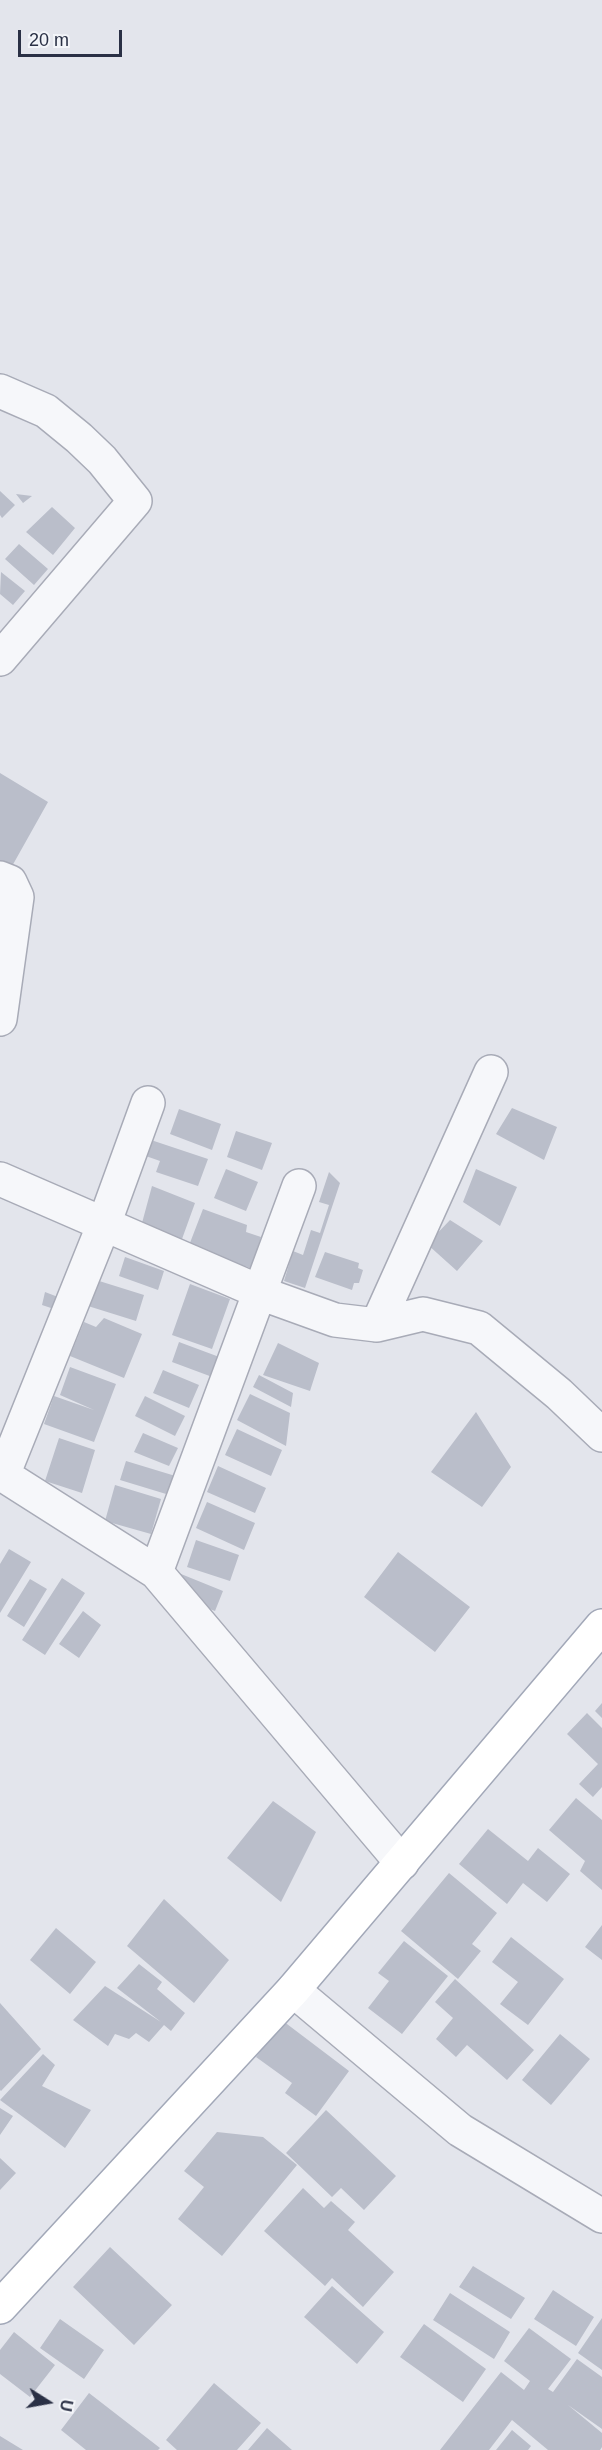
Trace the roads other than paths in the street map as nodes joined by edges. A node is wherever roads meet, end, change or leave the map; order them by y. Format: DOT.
graph roads {
  1 [pos="0,392"];
  2 [pos="0,659"];
  3 [pos="0,878"];
  4 [pos="0,1019"];
  5 [pos="491,1072"];
  6 [pos="148,1103"];
  7 [pos="4,1186"];
  8 [pos="299,1186"];
  9 [pos="104,1224"];
  10 [pos="259,1291"];
  11 [pos="377,1325"];
  12 [pos="602,1435"];
  13 [pos="2,1474"];
  14 [pos="156,1572"];
  15 [pos="602,1626"];
  16 [pos="402,1863"];
  17 [pos="293,1990"];
  18 [pos="602,2216"];
  19 [pos="0,2307"];
  1 -- 2 [label="street"];
  3 -- 4 [label="street"];
  5 -- 11 [label="street"];
  6 -- 9 [label="street"];
  7 -- 9 [label="street"];
  8 -- 10 [label="street"];
  9 -- 10 [label="street"];
  9 -- 13 [label="street"];
  10 -- 11 [label="street"];
  10 -- 14 [label="street"];
  11 -- 12 [label="street"];
  13 -- 14 [label="street"];
  14 -- 16 [label="street"];
  15 -- 16 [label="main road"];
  16 -- 17 [label="main road"];
  17 -- 18 [label="street"];
  17 -- 19 [label="main road"];
}
